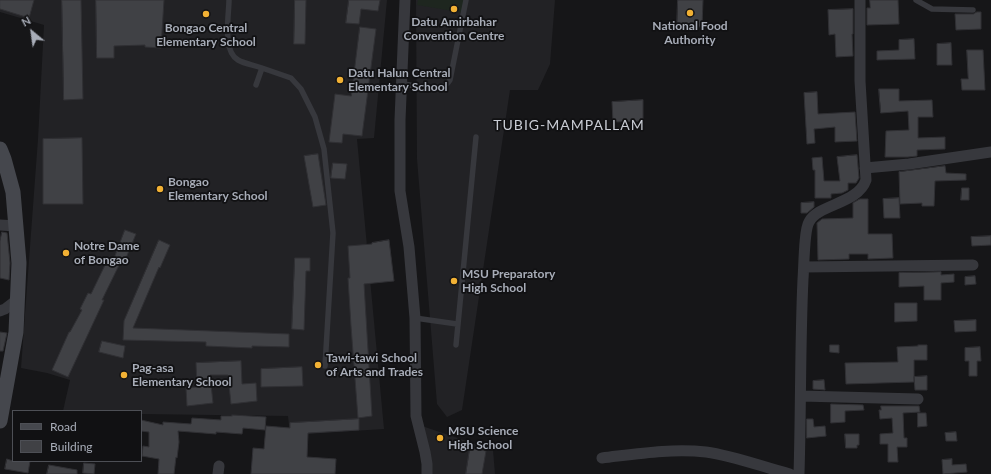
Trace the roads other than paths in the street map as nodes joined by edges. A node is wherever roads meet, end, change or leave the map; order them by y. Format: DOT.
graph roads {
  1 [pos="229,0"];
  2 [pos="405,0"];
  3 [pos="466,0"];
  4 [pos="860,0"];
  5 [pos="916,0"];
  6 [pos="973,10"];
  7 [pos="262,68"];
  8 [pos="402,84"];
  9 [pos="256,85"];
  10 [pos="476,137"];
  11 [pos="0,149"];
  12 [pos="991,152"];
  13 [pos="865,168"];
  14 [pos="0,224"];
  15 [pos="16,226"];
  16 [pos="972,265"];
  17 [pos="804,267"];
  18 [pos="18,300"];
  19 [pos="0,311"];
  20 [pos="415,318"];
  21 [pos="457,324"];
  22 [pos="456,345"];
  23 [pos="325,366"];
  24 [pos="801,396"];
  25 [pos="918,399"];
  26 [pos="0,421"];
  27 [pos="602,458"];
  28 [pos="428,474"];
  29 [pos="790,474"];
  30 [pos="799,474"];
  1 -- 7 [label="lane"];
  2 -- 8 [label="street"];
  3 -- 8 [label="lane"];
  4 -- 13 [label="street"];
  5 -- 6 [label="lane"];
  7 -- 9 [label="lane"];
  7 -- 23 [label="lane"];
  8 -- 20 [label="street"];
  10 -- 21 [label="lane"];
  11 -- 15 [label="main road"];
  12 -- 13 [label="street"];
  13 -- 17 [label="street"];
  14 -- 15 [label="street"];
  15 -- 18 [label="main road"];
  16 -- 17 [label="street"];
  17 -- 24 [label="street"];
  18 -- 19 [label="street"];
  18 -- 26 [label="main road"];
  20 -- 21 [label="lane"];
  20 -- 28 [label="street"];
  21 -- 22 [label="lane"];
  24 -- 25 [label="street"];
  24 -- 30 [label="street"];
  27 -- 29 [label="street"];
}
